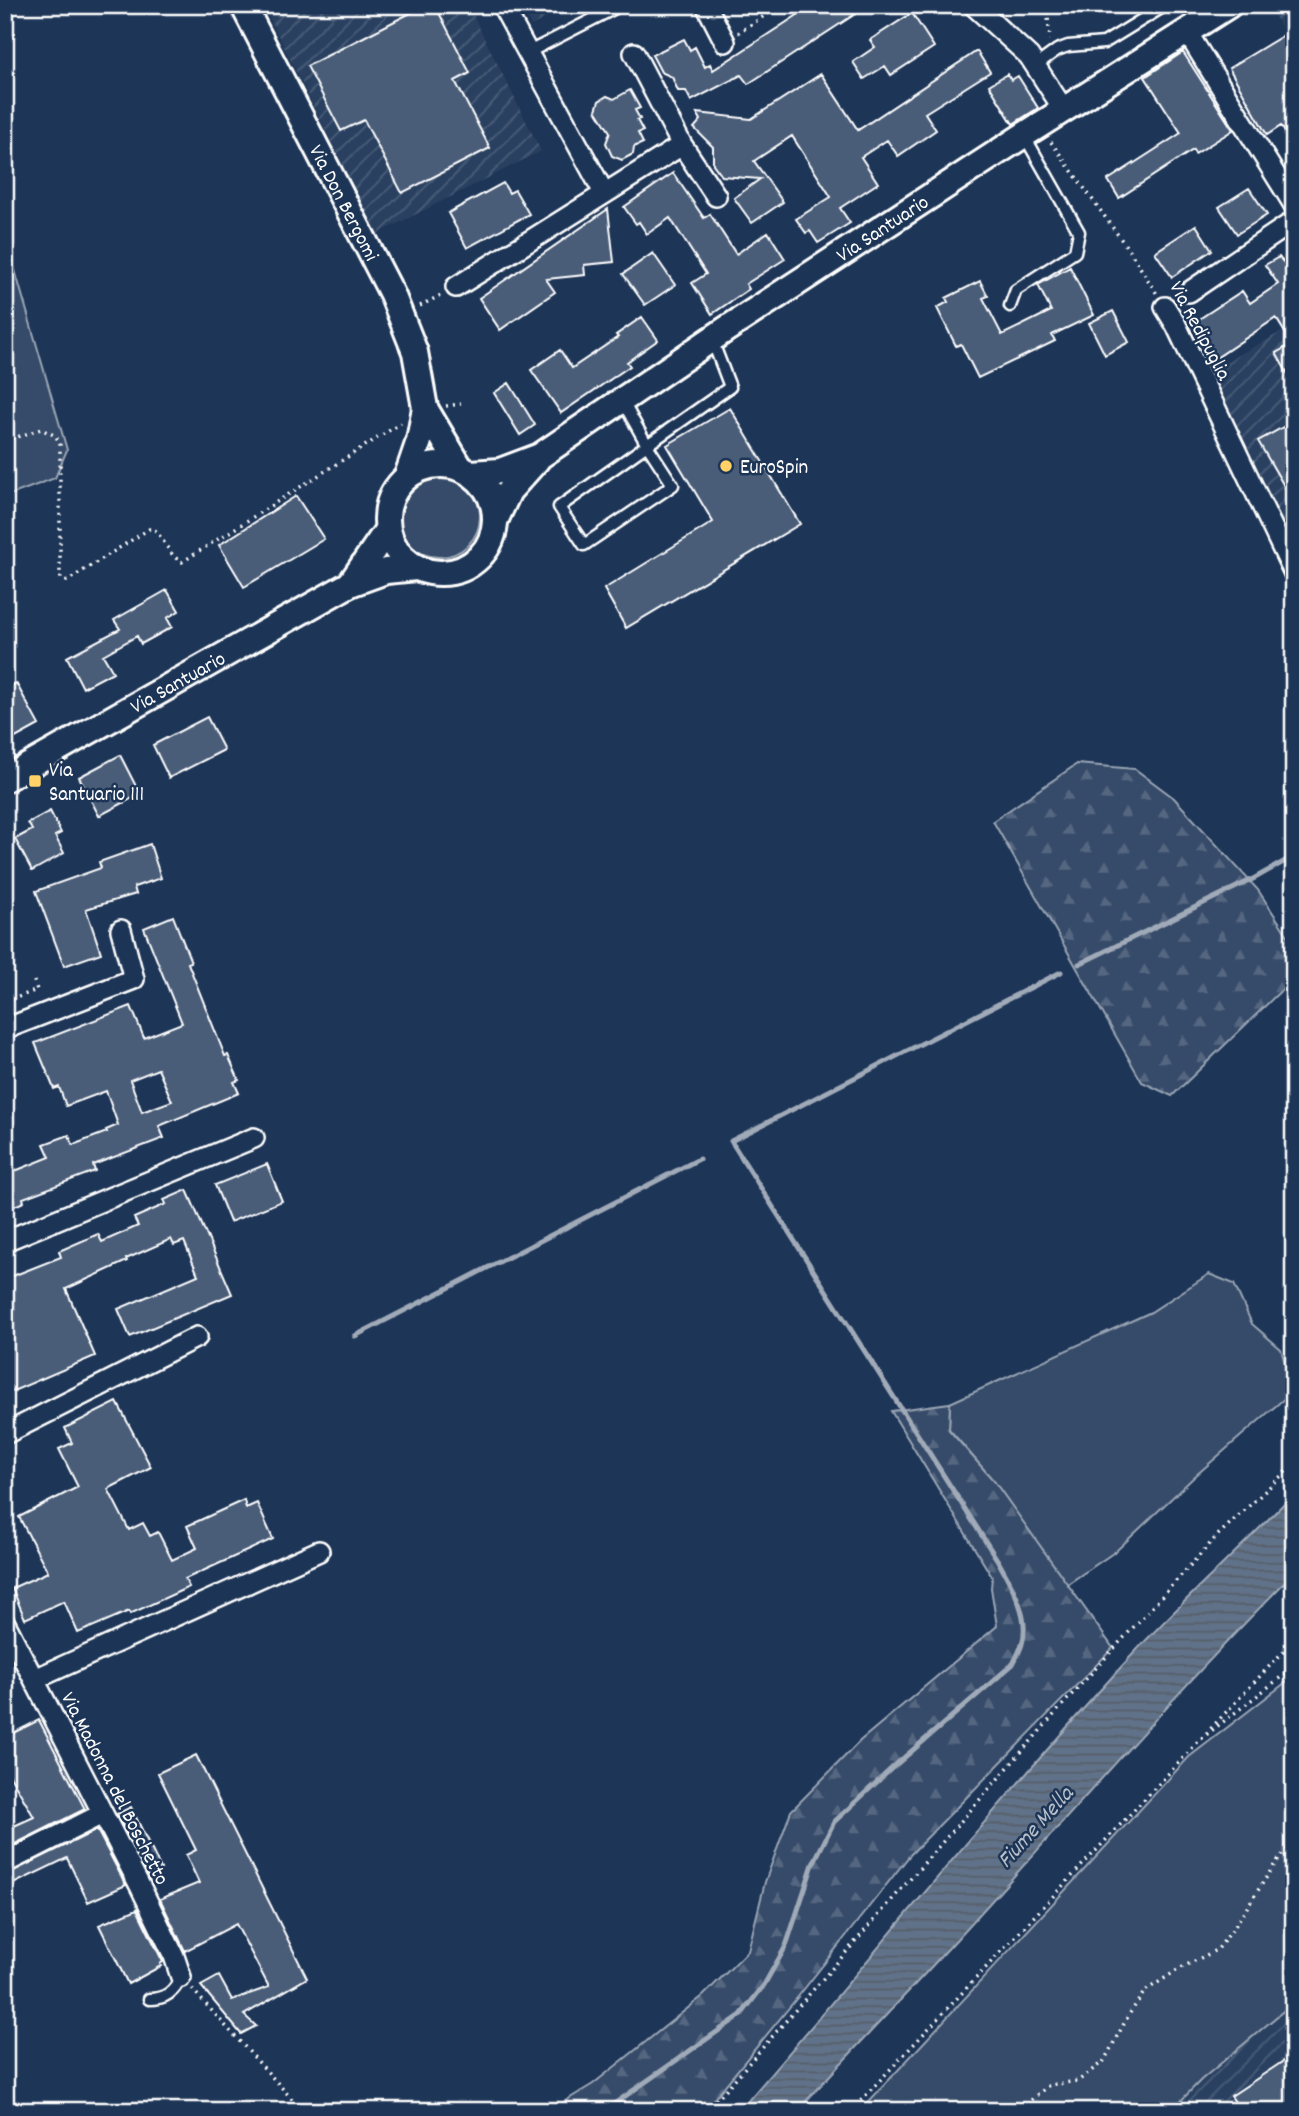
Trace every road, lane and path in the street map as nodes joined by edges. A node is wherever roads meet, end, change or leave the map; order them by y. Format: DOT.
graph roads {
  1 [pos="243,5"];
  2 [pos="502,5"];
  3 [pos="706,5"];
  4 [pos="781,5"];
  5 [pos="974,5"];
  6 [pos="1047,5"];
  7 [pos="1166,5"];
  8 [pos="1229,5"];
  9 [pos="615,8"];
  10 [pos="1187,32"];
  11 [pos="725,42"];
  12 [pos="1057,50"];
  13 [pos="634,52"];
  14 [pos="527,53"];
  15 [pos="1035,66"];
  16 [pos="1064,110"];
  17 [pos="1031,130"];
  18 [pos="682,145"];
  19 [pos="604,193"];
  20 [pos="716,196"];
  21 [pos="1294,205"];
  22 [pos="1294,221"];
  23 [pos="456,287"];
  24 [pos="1189,292"];
  25 [pos="1010,306"];
  26 [pos="1165,307"];
  27 [pos="412,311"];
  28 [pos="712,340"];
  29 [pos="622,401"];
  30 [pos="416,413"];
  31 [pos="5,441"];
  32 [pos="647,445"];
  33 [pos="540,456"];
  34 [pos="466,470"];
  35 [pos="407,476"];
  36 [pos="496,519"];
  37 [pos="387,530"];
  38 [pos="416,568"];
  39 [pos="1294,573"];
  40 [pos="350,584"];
  41 [pos="5,779"];
  42 [pos="121,930"];
  43 [pos="34,981"];
  44 [pos="5,1002"];
  45 [pos="5,1029"];
  46 [pos="254,1138"];
  47 [pos="5,1241"];
  48 [pos="197,1337"];
  49 [pos="5,1434"];
  50 [pos="1294,1464"];
  51 [pos="319,1551"];
  52 [pos="5,1623"];
  53 [pos="1294,1640"];
  54 [pos="1294,1667"];
  55 [pos="35,1679"];
  56 [pos="1195,1744"];
  57 [pos="102,1814"];
  58 [pos="1294,1840"];
  59 [pos="5,1863"];
  60 [pos="181,1977"];
  61 [pos="149,1999"];
  62 [pos="303,2111"];
  63 [pos="707,2111"];
  64 [pos="850,2111"];
  65 [pos="1023,2111"];
  1 -- 30 [label="street, Via Don Bergomi"];
  2 -- 14 [label="street"];
  3 -- 11 [label="street"];
  4 -- 11 [label="path"];
  5 -- 15 [label="street"];
  6 -- 12 [label="path"];
  7 -- 12 [label="lane"];
  8 -- 10 [label="street, Via Santuario"];
  9 -- 14 [label="lane"];
  10 -- 16 [label="street, Via Santuario"];
  10 -- 21 [label="street"];
  12 -- 15 [label="lane"];
  13 -- 18 [label="street"];
  14 -- 19 [label="street"];
  15 -- 16 [label="street"];
  16 -- 17 [label="street, Via Santuario"];
  17 -- 25 [label="lane"];
  17 -- 26 [label="path, Via Redipuglia"];
  17 -- 28 [label="street, Via Santuario"];
  18 -- 19 [label="street"];
  18 -- 20 [label="street"];
  19 -- 23 [label="street"];
  22 -- 24 [label="street"];
  23 -- 27 [label="path"];
  26 -- 39 [label="street, Via Redipuglia"];
  28 -- 29 [label="street, Via Santuario"];
  28 -- 32 [label="lane"];
  29 -- 32 [label="lane"];
  29 -- 33 [label="street, Via Santuario"];
  30 -- 31 [label="path"];
  30 -- 34 [label="street, Via Don Bergomi"];
  30 -- 35 [label="street, Via Don Bergomi"];
  32 -- 32 [label="lane"];
  33 -- 34 [label="street, Via Santuario"];
  33 -- 36 [label="street, Via Santuario"];
  34 -- 35 [label="street"];
  34 -- 36 [label="street"];
  35 -- 37 [label="street"];
  36 -- 38 [label="street"];
  37 -- 38 [label="street"];
  37 -- 40 [label="street, Via Santuario"];
  38 -- 40 [label="street, Via Santuario"];
  40 -- 41 [label="street, Via Santuario"];
  42 -- 45 [label="street"];
  43 -- 44 [label="path"];
  46 -- 47 [label="street"];
  48 -- 49 [label="street"];
  50 -- 63 [label="path"];
  51 -- 55 [label="street"];
  52 -- 55 [label="street, Via Madonna del Boschetto"];
  53 -- 56 [label="path"];
  54 -- 56 [label="path"];
  55 -- 57 [label="street, Via Madonna del Boschetto"];
  56 -- 64 [label="path"];
  57 -- 59 [label="street"];
  57 -- 60 [label="street, Via Madonna del Boschetto"];
  58 -- 65 [label="path"];
  60 -- 61 [label="lane"];
  60 -- 62 [label="path"];
}
